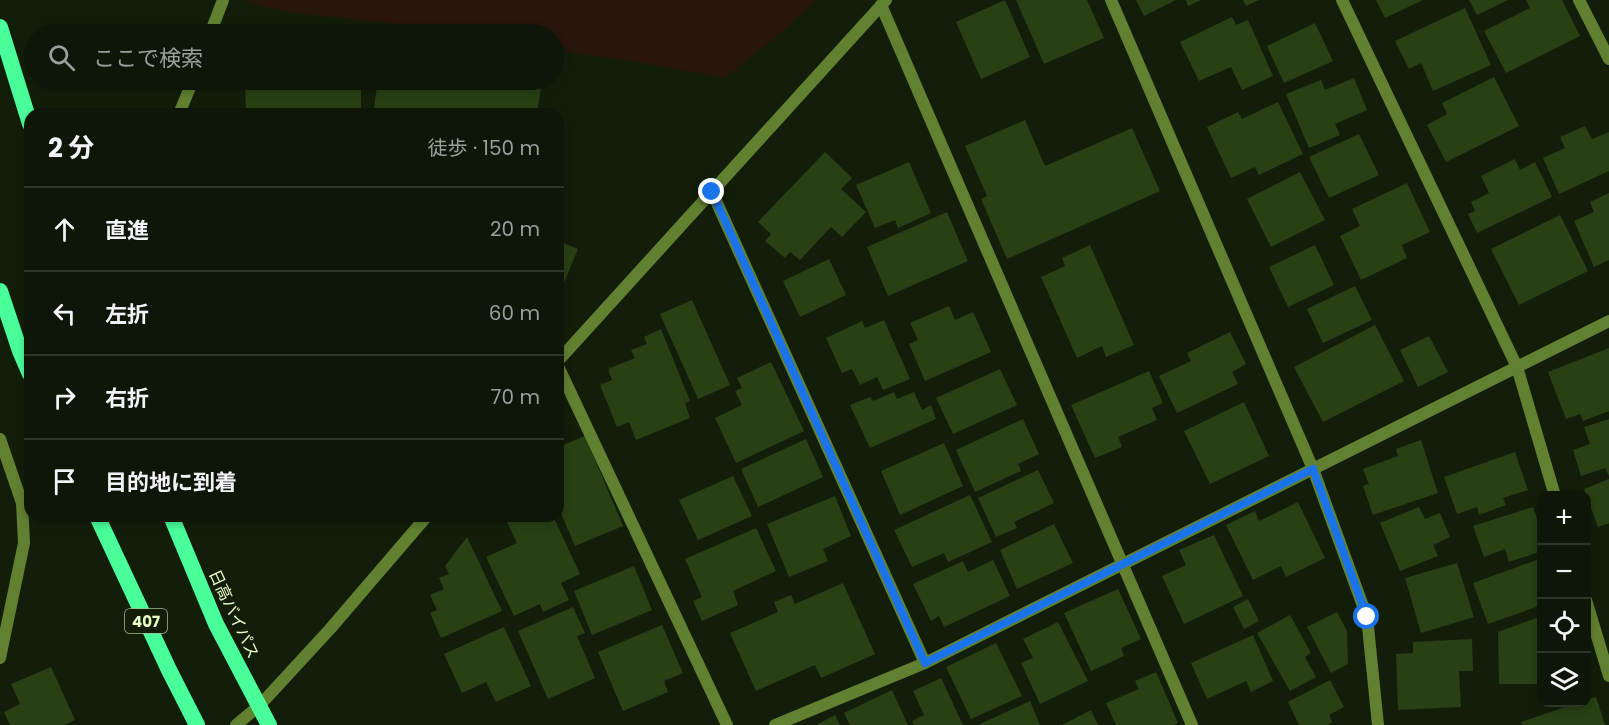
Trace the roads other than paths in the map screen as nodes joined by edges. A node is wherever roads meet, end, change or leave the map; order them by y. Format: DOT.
graph roads {
  1 [pos="223,0"];
  2 [pos="1112,0"];
  3 [pos="1342,0"];
  4 [pos="1579,0"];
  5 [pos="884,3"];
  6 [pos="214,24"];
  7 [pos="0,27"];
  8 [pos="1609,59"];
  9 [pos="189,90"];
  10 [pos="25,108"];
  11 [pos="181,108"];
  12 [pos="712,192"];
  13 [pos="0,291"];
  14 [pos="1609,321"];
  15 [pos="564,354"];
  16 [pos="24,360"];
  17 [pos="1517,368"];
  18 [pos="564,379"];
  19 [pos="0,439"];
  20 [pos="1313,469"];
  21 [pos="1554,491"];
  22 [pos="100,522"];
  23 [pos="174,522"];
  24 [pos="422,522"];
  25 [pos="1124,564"];
  26 [pos="1591,614"];
  27 [pos="0,657"];
  28 [pos="925,663"];
  29 [pos="1609,676"];
  30 [pos="260,705"];
  31 [pos="197,725"];
  32 [pos="236,725"];
  33 [pos="269,725"];
  34 [pos="727,725"];
  35 [pos="775,725"];
  36 [pos="1192,725"];
  37 [pos="1378,725"];
  1 -- 6 [label="street"];
  2 -- 20 [label="street"];
  3 -- 17 [label="street"];
  4 -- 8 [label="street"];
  5 -- 12 [label="street"];
  5 -- 25 [label="street"];
  7 -- 10 [label="highway"];
  9 -- 11 [label="street"];
  12 -- 15 [label="street"];
  12 -- 28 [label="street"];
  13 -- 16 [label="highway"];
  14 -- 17 [label="street"];
  17 -- 20 [label="street"];
  17 -- 21 [label="street"];
  18 -- 34 [label="street"];
  19 -- 27 [label="street"];
  20 -- 25 [label="street"];
  20 -- 37 [label="street"];
  22 -- 31 [label="highway, 407"];
  23 -- 30 [label="highway, 日高バイパス"];
  24 -- 30 [label="street"];
  25 -- 28 [label="street"];
  25 -- 36 [label="street"];
  26 -- 29 [label="street"];
  28 -- 35 [label="street"];
  30 -- 32 [label="street"];
  30 -- 33 [label="highway, 日高バイパス"];
}
